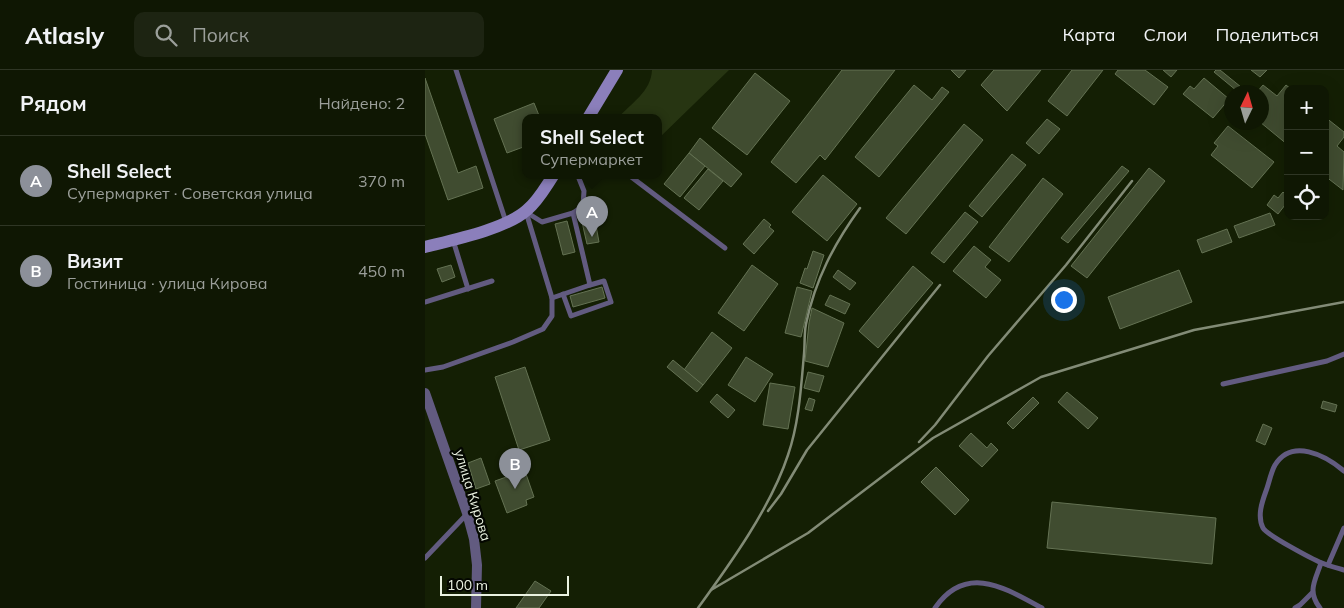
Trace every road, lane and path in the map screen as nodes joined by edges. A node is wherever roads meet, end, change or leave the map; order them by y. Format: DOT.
graph roads {
  1 [pos="456,70"];
  2 [pos="617,70"];
  3 [pos="590,114"];
  4 [pos="551,179"];
  5 [pos="579,179"];
  6 [pos="634,179"];
  7 [pos="525,212"];
  8 [pos="573,213"];
  9 [pos="506,222"];
  10 [pos="453,240"];
  11 [pos="425,247"];
  12 [pos="725,248"];
  13 [pos="492,281"];
  14 [pos="590,285"];
  15 [pos="468,288"];
  16 [pos="563,294"];
  17 [pos="552,298"];
  18 [pos="425,302"];
  19 [pos="1344,354"];
  20 [pos="425,370"];
  21 [pos="1223,384"];
  22 [pos="425,393"];
  23 [pos="1344,471"];
  24 [pos="467,513"];
  25 [pos="1344,528"];
  26 [pos="425,558"];
  27 [pos="1321,563"];
  28 [pos="1328,565"];
  29 [pos="1344,570"];
  30 [pos="1312,593"];
  31 [pos="476,608"];
  32 [pos="935,608"];
  33 [pos="1042,608"];
  34 [pos="1295,608"];
  35 [pos="1320,608"];
  1 -- 9 [label="lane"];
  2 -- 3 [label="street"];
  4 -- 7 [label="street"];
  5 -- 8 [label="lane"];
  6 -- 12 [label="lane"];
  7 -- 8 [label="lane"];
  7 -- 9 [label="street"];
  7 -- 17 [label="lane"];
  8 -- 14 [label="lane"];
  9 -- 10 [label="street"];
  10 -- 11 [label="street"];
  10 -- 15 [label="lane"];
  13 -- 15 [label="lane"];
  14 -- 16 [label="lane"];
  14 -- 16 [label="lane"];
  15 -- 18 [label="lane"];
  16 -- 17 [label="lane"];
  17 -- 20 [label="lane"];
  19 -- 21 [label="lane"];
  22 -- 24 [label="street, улица Кирова"];
  23 -- 27 [label="lane"];
  24 -- 26 [label="lane"];
  24 -- 31 [label="street, улица Кирова"];
  25 -- 28 [label="lane"];
  27 -- 28 [label="lane"];
  27 -- 30 [label="lane"];
  28 -- 29 [label="lane"];
  30 -- 34 [label="lane"];
  30 -- 35 [label="lane"];
  32 -- 33 [label="lane"];
}
